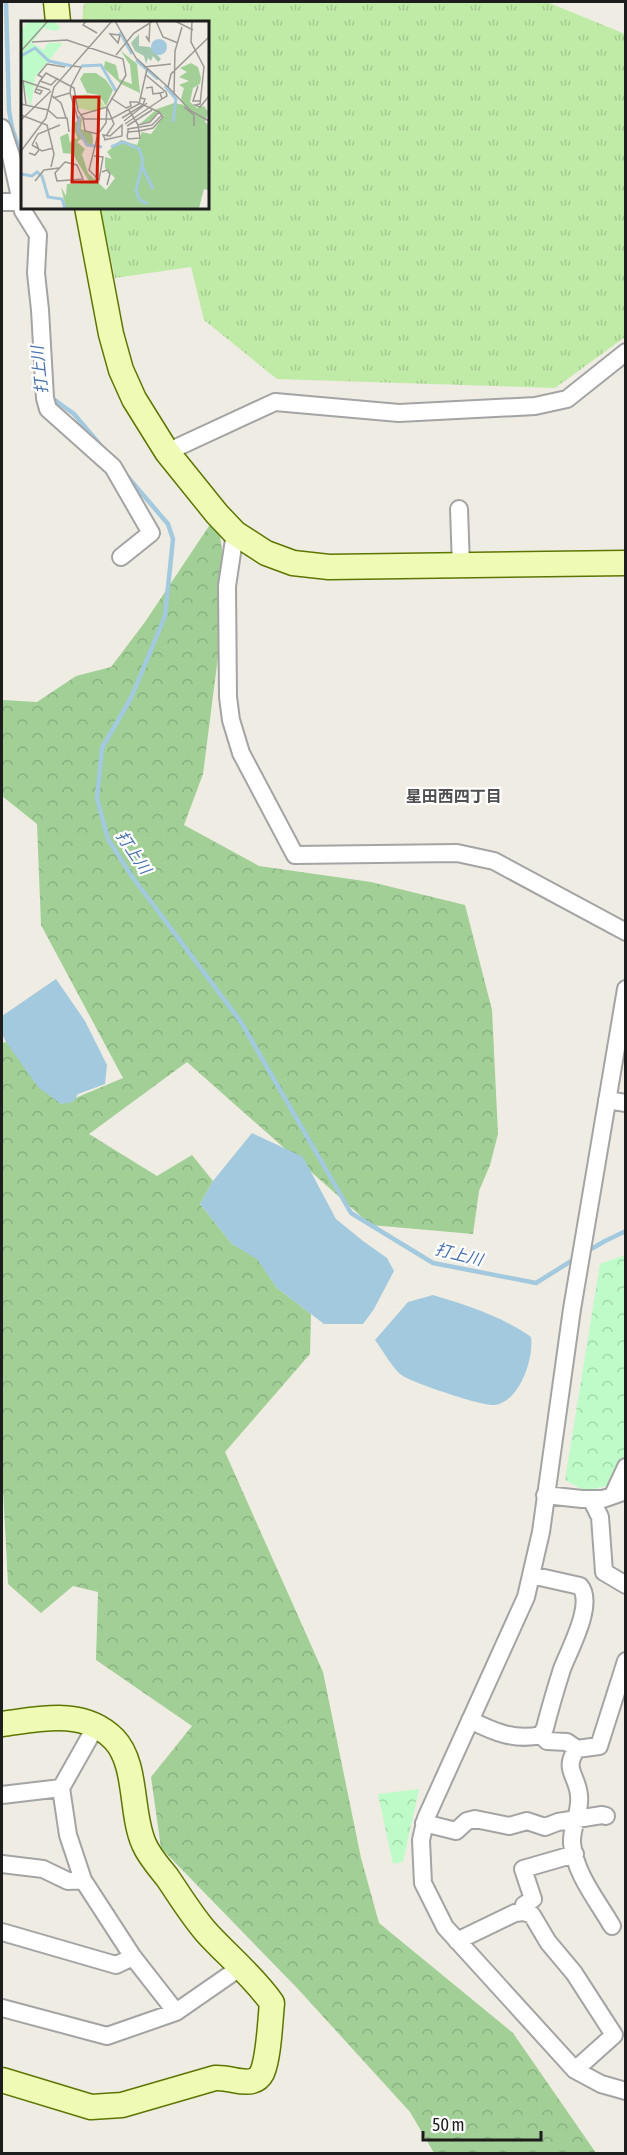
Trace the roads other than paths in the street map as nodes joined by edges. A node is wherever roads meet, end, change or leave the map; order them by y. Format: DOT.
graph roads {
  1 [pos="56,2"];
  2 [pos="58,21"];
  3 [pos="2,128"];
  4 [pos="2,202"];
  5 [pos="21,202"];
  6 [pos="22,208"];
  7 [pos="87,208"];
  8 [pos="626,352"];
  9 [pos="167,452"];
  10 [pos="459,508"];
  11 [pos="234,533"];
  12 [pos="121,557"];
  13 [pos="626,562"];
  14 [pos="461,566"];
  15 [pos="626,932"];
  16 [pos="626,989"];
  17 [pos="607,1100"];
  18 [pos="626,1103"];
  19 [pos="626,1467"];
  20 [pos="619,1493"];
  21 [pos="545,1495"];
  22 [pos="591,1499"];
  23 [pos="604,1572"];
  24 [pos="531,1575"];
  25 [pos="626,1585"];
  26 [pos="582,1589"];
  27 [pos="626,1660"];
  28 [pos="470,1720"];
  29 [pos="2,1724"];
  30 [pos="96,1726"];
  31 [pos="542,1735"];
  32 [pos="577,1749"];
  33 [pos="61,1788"];
  34 [pos="2,1795"];
  35 [pos="606,1816"];
  36 [pos="576,1820"];
  37 [pos="424,1824"];
  38 [pos="575,1854"];
  39 [pos="2,1864"];
  40 [pos="83,1880"];
  41 [pos="524,1912"];
  42 [pos="612,1926"];
  43 [pos="2,1932"];
  44 [pos="457,1941"];
  45 [pos="133,1957"];
  46 [pos="241,1967"];
  47 [pos="2,2008"];
  48 [pos="176,2012"];
  49 [pos="575,2070"];
  50 [pos="2,2080"];
  51 [pos="626,2091"];
  1 -- 2 [label="street"];
  3 -- 5 [label="street"];
  4 -- 5 [label="street"];
  6 -- 12 [label="street"];
  7 -- 9 [label="street"];
  8 -- 9 [label="street"];
  9 -- 11 [label="street"];
  10 -- 14 [label="street"];
  11 -- 14 [label="street"];
  11 -- 15 [label="street"];
  13 -- 14 [label="street"];
  16 -- 17 [label="street"];
  17 -- 18 [label="street"];
  17 -- 21 [label="street"];
  19 -- 20 [label="street"];
  20 -- 22 [label="street"];
  21 -- 22 [label="street"];
  21 -- 24 [label="street"];
  22 -- 23 [label="street"];
  23 -- 25 [label="street"];
  23 -- 26 [label="street"];
  24 -- 26 [label="street"];
  24 -- 28 [label="street"];
  26 -- 31 [label="street"];
  27 -- 32 [label="street"];
  28 -- 31 [label="street"];
  28 -- 37 [label="street"];
  29 -- 30 [label="street"];
  30 -- 33 [label="street"];
  30 -- 46 [label="street"];
  31 -- 32 [label="street"];
  32 -- 36 [label="street"];
  33 -- 34 [label="street"];
  33 -- 40 [label="street"];
  35 -- 36 [label="street"];
  36 -- 37 [label="street"];
  36 -- 38 [label="street"];
  37 -- 44 [label="street"];
  38 -- 41 [label="street"];
  38 -- 42 [label="street"];
  39 -- 40 [label="street"];
  40 -- 45 [label="street"];
  41 -- 44 [label="street"];
  41 -- 49 [label="street"];
  43 -- 45 [label="street"];
  44 -- 49 [label="street"];
  45 -- 48 [label="street"];
  46 -- 48 [label="street"];
  46 -- 50 [label="street"];
  47 -- 48 [label="street"];
  49 -- 51 [label="street"];
}
